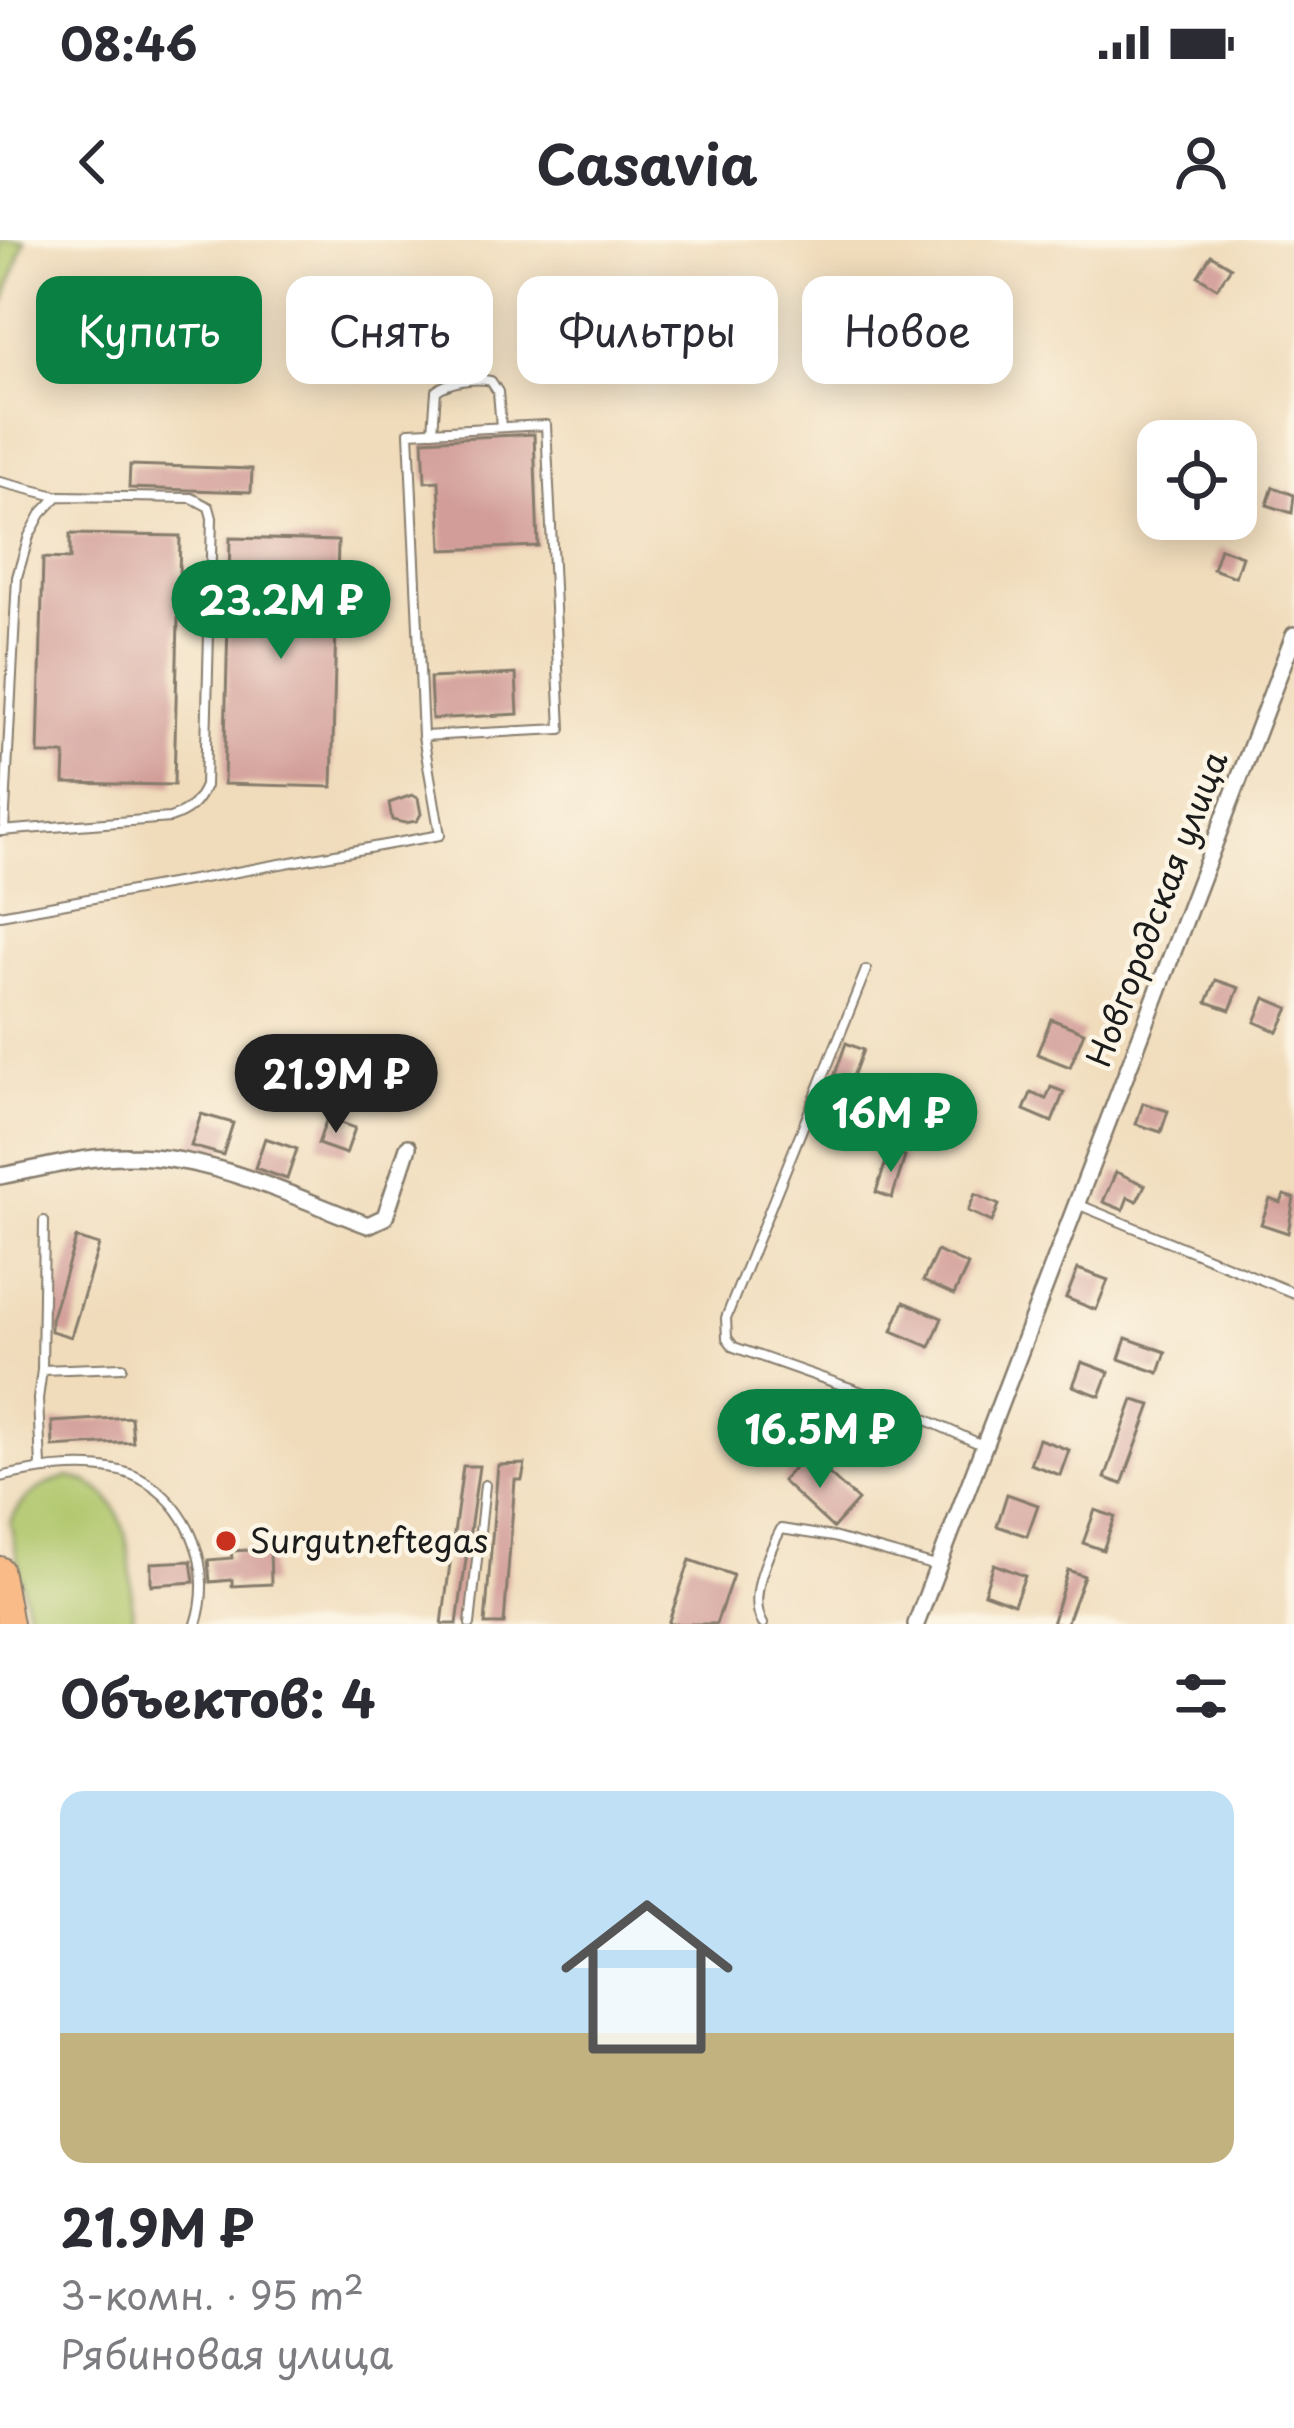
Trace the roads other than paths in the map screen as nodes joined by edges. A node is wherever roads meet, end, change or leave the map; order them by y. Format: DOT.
graph roads {
  1 [pos="502,427"];
  2 [pos="433,431"];
  3 [pos="0,482"];
  4 [pos="58,496"];
  5 [pos="1294,635"];
  6 [pos="423,736"];
  7 [pos="2,831"];
  8 [pos="0,915"];
  9 [pos="866,970"];
  10 [pos="408,1147"];
  11 [pos="0,1176"];
  12 [pos="1076,1204"];
  13 [pos="44,1221"];
  14 [pos="1294,1293"];
  15 [pos="122,1367"];
  16 [pos="42,1370"];
  17 [pos="982,1445"];
  18 [pos="41,1467"];
  19 [pos="0,1477"];
  20 [pos="485,1484"];
  21 [pos="938,1566"];
  22 [pos="0,1569"];
  23 [pos="10,1624"];
  24 [pos="196,1624"];
  25 [pos="470,1624"];
  26 [pos="763,1624"];
  27 [pos="916,1624"];
  1 -- 2 [label="lane"];
  1 -- 2 [label="lane"];
  1 -- 6 [label="lane"];
  2 -- 6 [label="lane"];
  3 -- 4 [label="lane"];
  4 -- 7 [label="lane"];
  4 -- 7 [label="lane"];
  5 -- 12 [label="street, Новгородская улица"];
  6 -- 8 [label="lane"];
  9 -- 17 [label="lane"];
  10 -- 11 [label="street"];
  12 -- 14 [label="lane"];
  12 -- 17 [label="street, Новгородская улица"];
  13 -- 16 [label="lane"];
  15 -- 16 [label="lane"];
  16 -- 18 [label="lane"];
  17 -- 21 [label="street, Новгородская улица"];
  18 -- 19 [label="lane"];
  18 -- 24 [label="lane"];
  20 -- 25 [label="lane"];
  21 -- 26 [label="lane"];
  21 -- 27 [label="street, Новгородская улица"];
  22 -- 23 [label="main road"];
}
